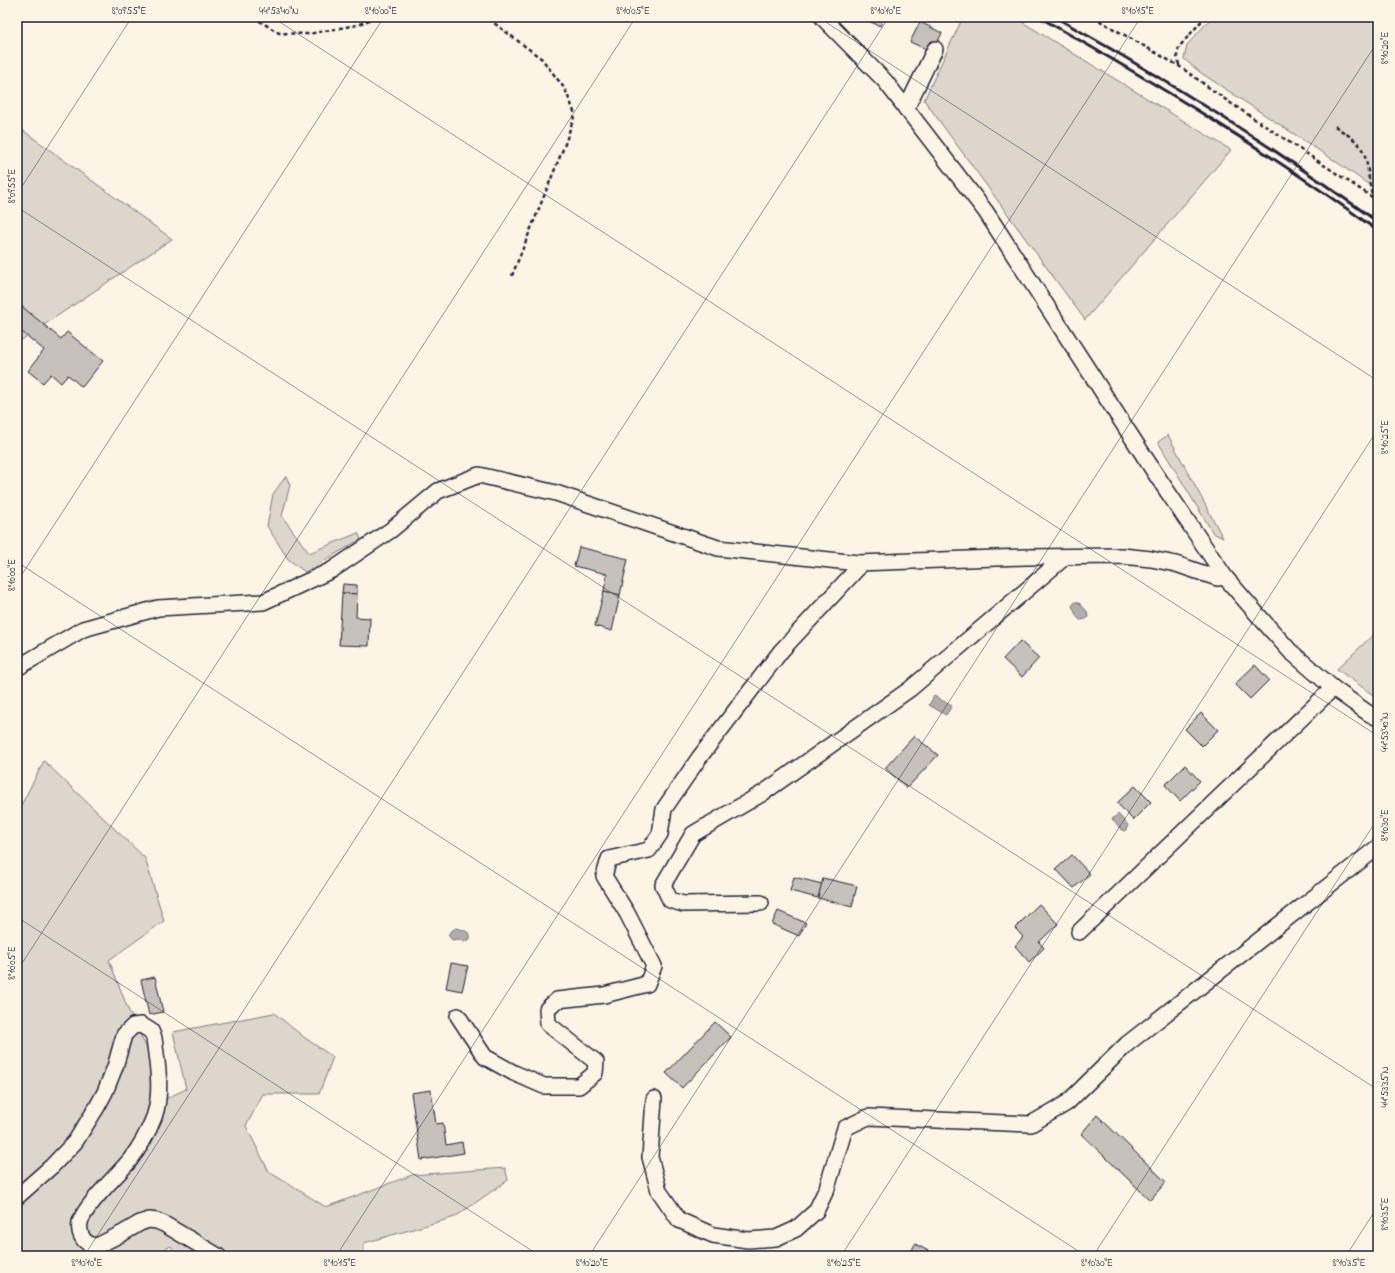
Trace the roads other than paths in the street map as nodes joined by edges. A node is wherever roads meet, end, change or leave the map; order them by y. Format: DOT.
graph roads {
  1 [pos="822,17"];
  2 [pos="935,49"];
  3 [pos="906,109"];
  4 [pos="1065,557"];
  5 [pos="858,564"];
  6 [pos="1225,577"];
  7 [pos="17,668"];
  8 [pos="1333,688"];
  9 [pos="1378,718"];
  10 [pos="1378,847"];
  11 [pos="761,903"];
  12 [pos="1079,932"];
  13 [pos="458,1016"];
  14 [pos="654,1099"];
  15 [pos="17,1198"];
  16 [pos="218,1256"];
  1 -- 3 [label="street"];
  2 -- 3 [label="street"];
  3 -- 6 [label="street"];
  4 -- 5 [label="street"];
  4 -- 6 [label="street"];
  4 -- 11 [label="street"];
  5 -- 7 [label="street"];
  5 -- 13 [label="street"];
  6 -- 8 [label="street"];
  8 -- 9 [label="street"];
  8 -- 12 [label="street"];
  10 -- 14 [label="street"];
  15 -- 16 [label="street"];
}
